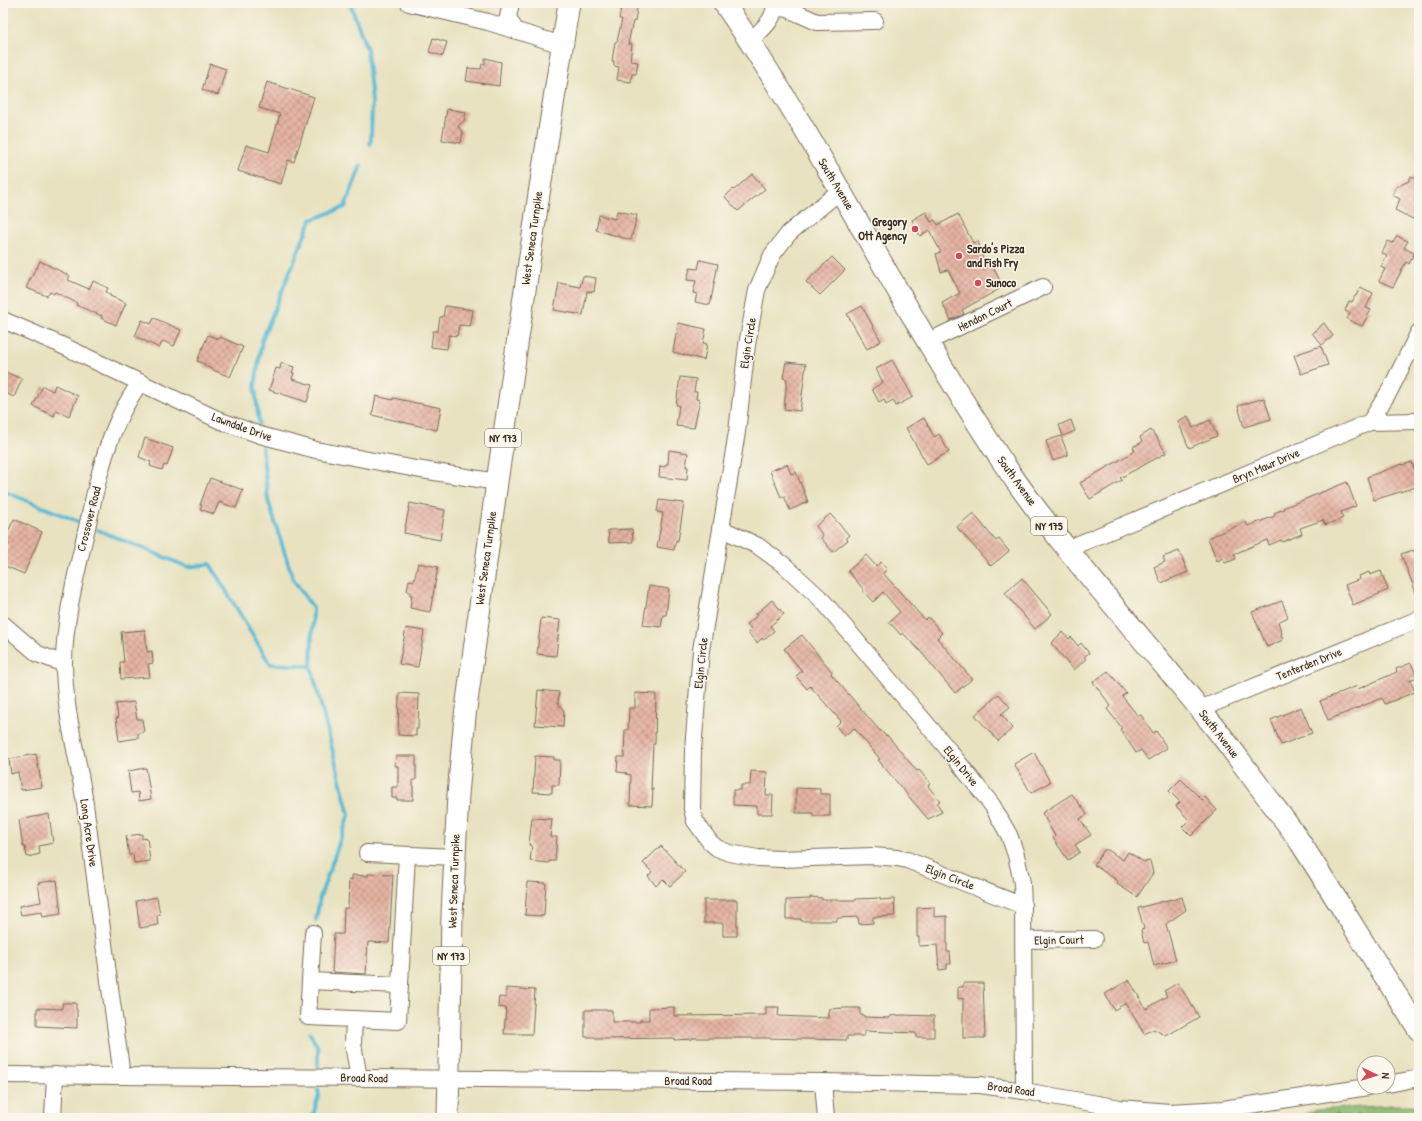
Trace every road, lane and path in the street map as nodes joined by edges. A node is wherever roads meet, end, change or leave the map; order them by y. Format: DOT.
graph roads {
  1 [pos="409,3"];
  2 [pos="511,3"];
  3 [pos="569,3"];
  4 [pos="724,3"];
  5 [pos="783,6"];
  6 [pos="875,21"];
  7 [pos="515,30"];
  8 [pos="750,41"];
  9 [pos="562,46"];
  10 [pos="841,190"];
  11 [pos="1043,287"];
  12 [pos="3,320"];
  13 [pos="1419,332"];
  14 [pos="927,342"];
  15 [pos="140,382"];
  16 [pos="1419,421"];
  17 [pos="1370,422"];
  18 [pos="497,482"];
  19 [pos="720,528"];
  20 [pos="1067,549"];
  21 [pos="1419,619"];
  22 [pos="3,624"];
  23 [pos="64,664"];
  24 [pos="1200,709"];
  25 [pos="367,853"];
  26 [pos="407,855"];
  27 [pos="455,857"];
  28 [pos="1023,906"];
  29 [pos="313,933"];
  30 [pos="1094,939"];
  31 [pos="1024,940"];
  32 [pos="310,980"];
  33 [pos="400,985"];
  34 [pos="354,1019"];
  35 [pos="1419,1030"];
  36 [pos="3,1075"];
  37 [pos="55,1075"];
  38 [pos="122,1076"];
  39 [pos="359,1078"];
  40 [pos="1419,1078"];
  41 [pos="449,1080"];
  42 [pos="823,1082"];
  43 [pos="1396,1082"];
  44 [pos="1356,1089"];
  45 [pos="1024,1091"];
  46 [pos="53,1118"];
  47 [pos="448,1118"];
  48 [pos="826,1118"];
  1 -- 7 [label="street"];
  2 -- 7 [label="street"];
  3 -- 9 [label="main road, West Seneca Turnpike / NY 173"];
  4 -- 8 [label="main road, South Avenue / NY 175"];
  5 -- 6 [label="street"];
  5 -- 8 [label="street"];
  7 -- 9 [label="street"];
  8 -- 10 [label="main road, South Avenue / NY 175"];
  9 -- 18 [label="main road, West Seneca Turnpike / NY 173"];
  10 -- 14 [label="main road, South Avenue / NY 175"];
  10 -- 19 [label="street, Elgin Circle"];
  11 -- 14 [label="street, Hendon Court"];
  12 -- 15 [label="street, Lawndale Drive"];
  13 -- 17 [label="street"];
  14 -- 20 [label="main road, South Avenue / NY 175"];
  15 -- 18 [label="street, Lawndale Drive"];
  15 -- 23 [label="street, Crossover Road"];
  16 -- 17 [label="street"];
  17 -- 20 [label="street, Bryn Mawr Drive"];
  18 -- 27 [label="main road, West Seneca Turnpike / NY 173"];
  19 -- 28 [label="street, Elgin Drive"];
  19 -- 28 [label="street, Elgin Circle"];
  20 -- 24 [label="main road, South Avenue / NY 175"];
  21 -- 24 [label="street, Tenterden Drive"];
  22 -- 23 [label="street"];
  23 -- 38 [label="street, Long Acre Drive"];
  24 -- 35 [label="main road, South Avenue / NY 175"];
  25 -- 26 [label="street"];
  26 -- 27 [label="street"];
  26 -- 33 [label="street"];
  27 -- 41 [label="main road, West Seneca Turnpike / NY 173"];
  28 -- 31 [label="street, Elgin Drive"];
  29 -- 32 [label="street"];
  30 -- 31 [label="street, Elgin Court"];
  31 -- 45 [label="street, Elgin Drive"];
  32 -- 33 [label="street"];
  32 -- 34 [label="street"];
  33 -- 34 [label="street"];
  34 -- 39 [label="street"];
  36 -- 37 [label="street, Broad Road"];
  37 -- 38 [label="street, Broad Road"];
  37 -- 46 [label="street"];
  38 -- 39 [label="street, Broad Road"];
  39 -- 41 [label="street, Broad Road"];
  40 -- 43 [label="street"];
  41 -- 42 [label="street, Broad Road"];
  41 -- 47 [label="main road, West Seneca Turnpike / NY 173"];
  42 -- 45 [label="street, Broad Road"];
  42 -- 48 [label="street"];
  44 -- 45 [label="street, Broad Road"];
}
